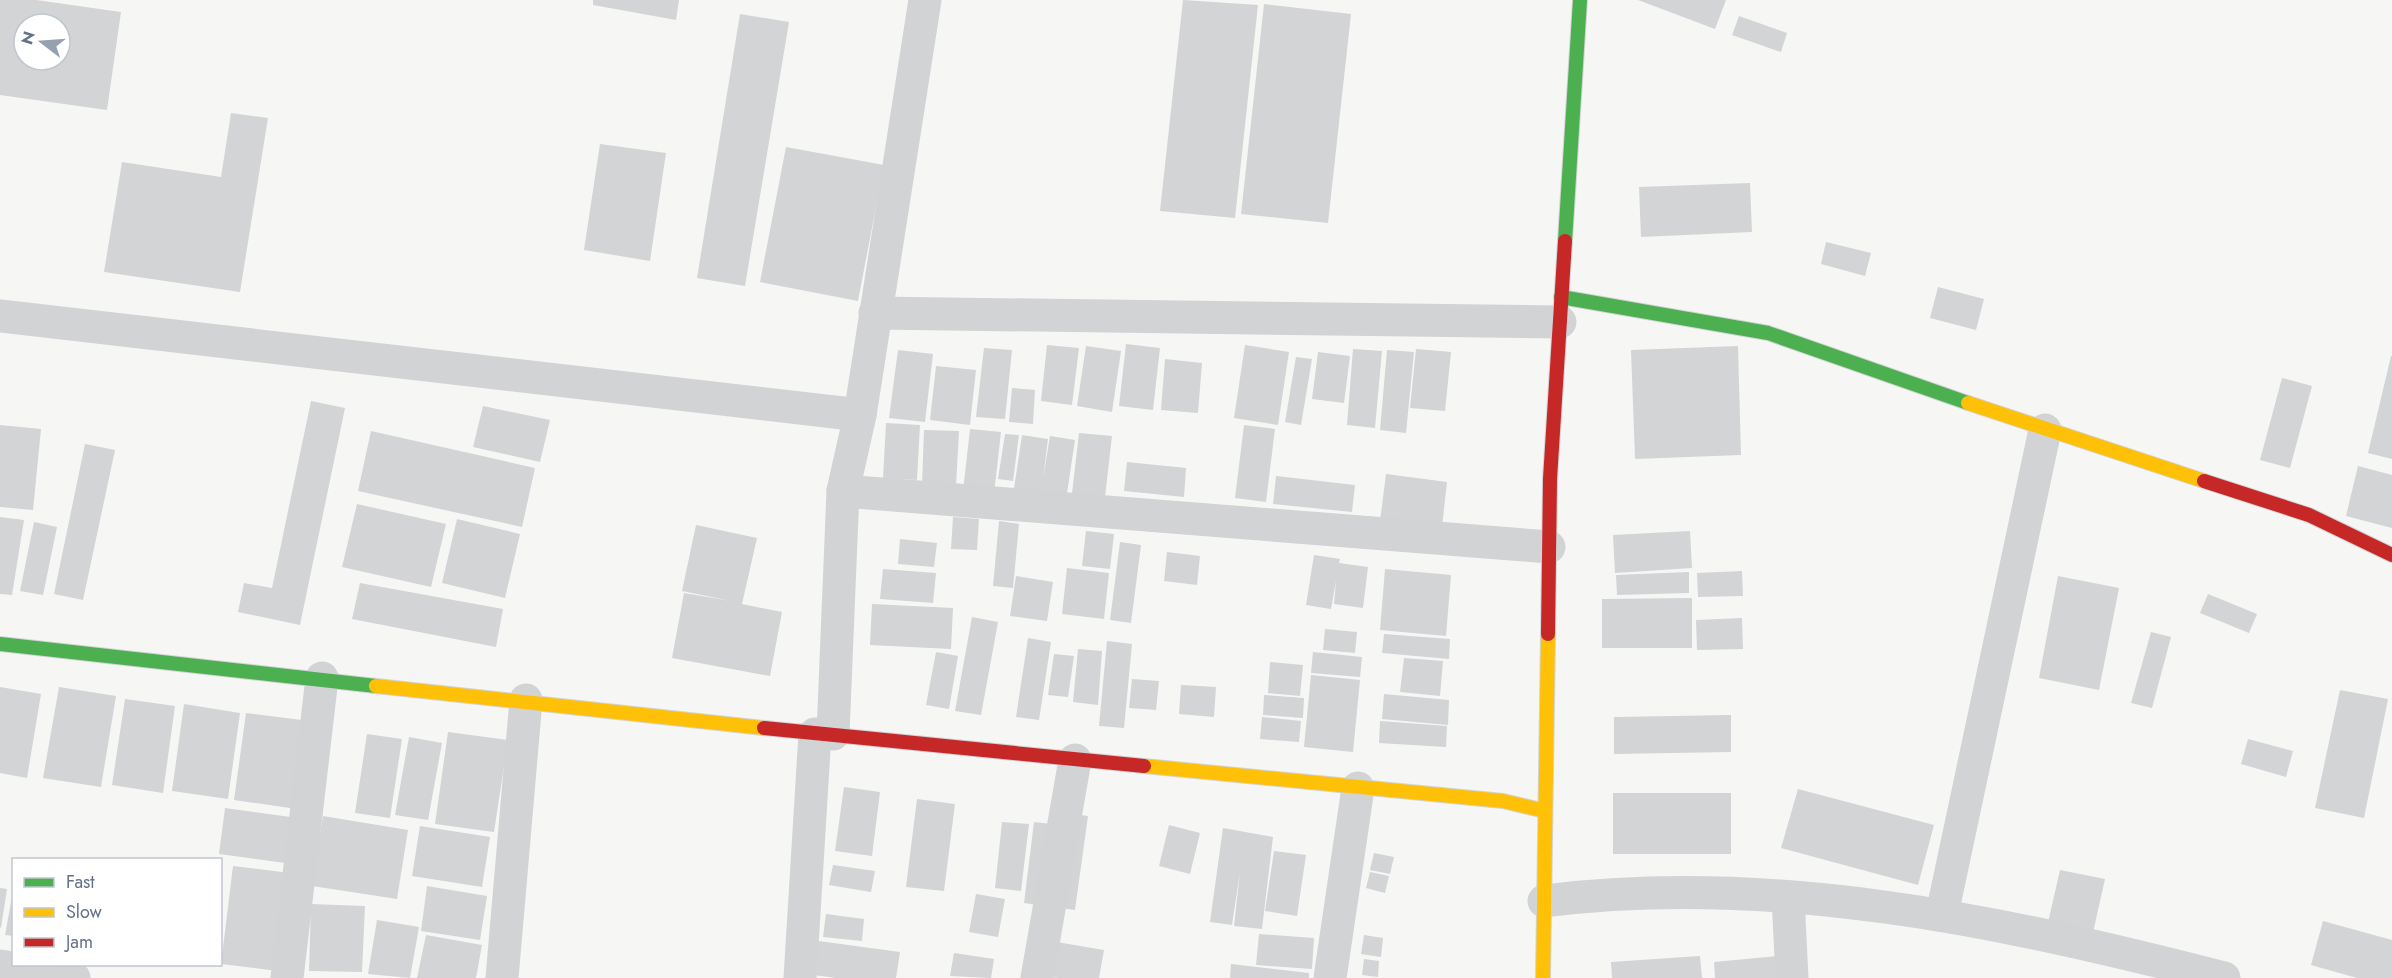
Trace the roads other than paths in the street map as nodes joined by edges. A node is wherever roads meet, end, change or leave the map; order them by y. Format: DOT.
graph roads {
  1 [pos="925,0"];
  2 [pos="1580,0"];
  3 [pos="1560,310"];
  4 [pos="875,313"];
  5 [pos="0,316"];
  6 [pos="860,415"];
  7 [pos="2045,430"];
  8 [pos="843,491"];
  9 [pos="1549,547"];
  10 [pos="2392,555"];
  11 [pos="0,644"];
  12 [pos="322,678"];
  13 [pos="526,700"];
  14 [pos="815,734"];
  15 [pos="1075,760"];
  16 [pos="1358,788"];
  17 [pos="1545,811"];
  18 [pos="1788,897"];
  19 [pos="1544,901"];
  20 [pos="1942,914"];
  21 [pos="0,966"];
  22 [pos="74,978"];
  23 [pos="82,978"];
  24 [pos="287,978"];
  25 [pos="502,978"];
  26 [pos="800,978"];
  27 [pos="1037,978"];
  28 [pos="1329,978"];
  29 [pos="1543,978"];
  30 [pos="1792,978"];
  31 [pos="2224,978"];
  1 -- 4 [label="street"];
  2 -- 3 [label="street"];
  3 -- 4 [label="street"];
  3 -- 7 [label="street"];
  3 -- 9 [label="street"];
  4 -- 6 [label="street"];
  5 -- 6 [label="street"];
  6 -- 8 [label="street"];
  7 -- 10 [label="street"];
  7 -- 20 [label="street"];
  8 -- 9 [label="street"];
  8 -- 14 [label="street"];
  9 -- 17 [label="street"];
  11 -- 12 [label="street"];
  12 -- 13 [label="street"];
  12 -- 24 [label="street"];
  13 -- 14 [label="street"];
  13 -- 25 [label="street"];
  14 -- 15 [label="street"];
  14 -- 26 [label="street"];
  15 -- 16 [label="street"];
  15 -- 27 [label="street"];
  16 -- 17 [label="street"];
  16 -- 28 [label="street"];
  17 -- 19 [label="street"];
  18 -- 19 [label="street"];
  18 -- 20 [label="street"];
  18 -- 30 [label="street"];
  19 -- 29 [label="street"];
  20 -- 31 [label="street"];
  21 -- 22 [label="street"];
  22 -- 23 [label="street"];
}
